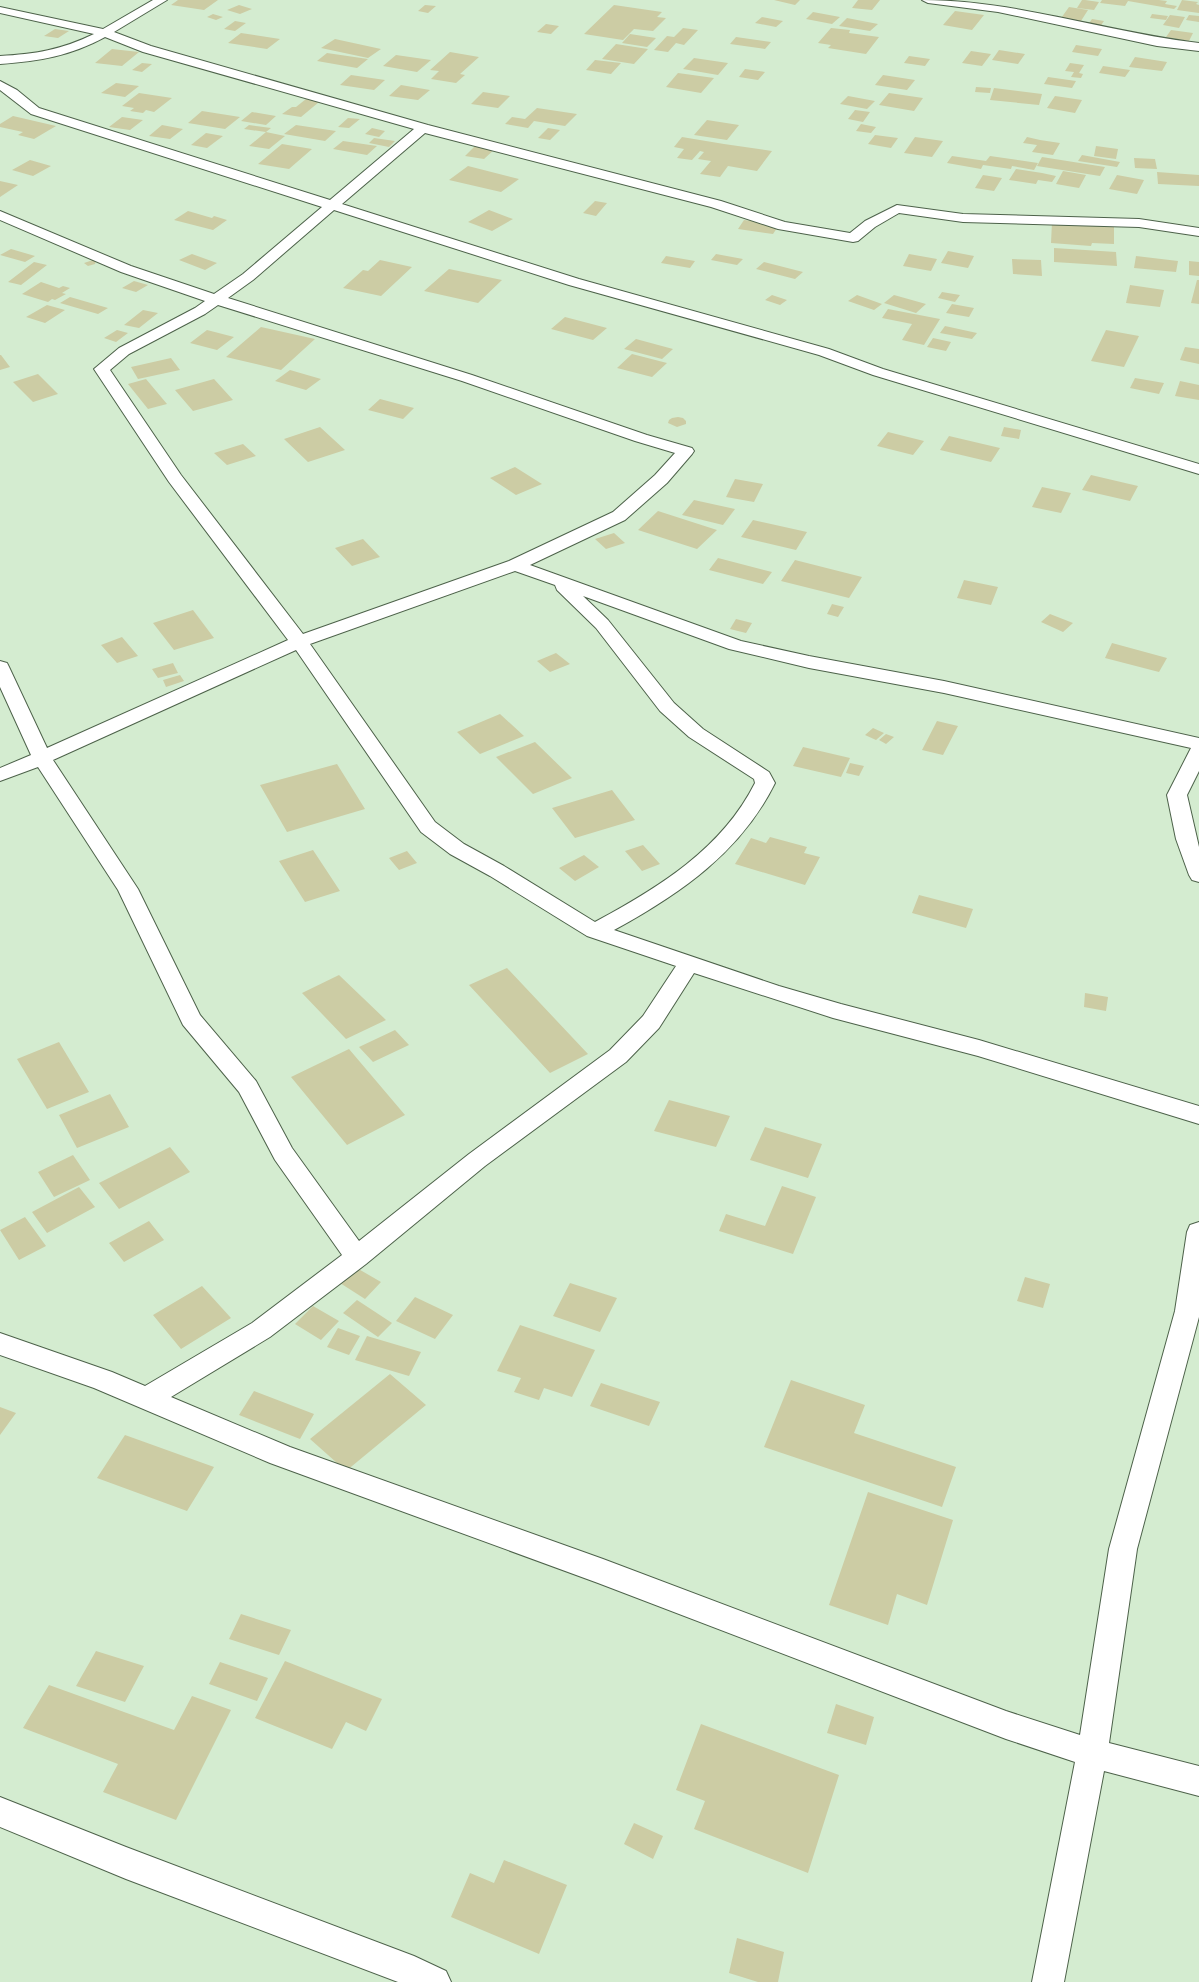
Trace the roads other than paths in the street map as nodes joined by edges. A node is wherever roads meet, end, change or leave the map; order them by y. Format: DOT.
graph roads {
  1 [pos="161,0"];
  2 [pos="928,0"];
  3 [pos="0,10"];
  4 [pos="105,33"];
  5 [pos="1199,48"];
  6 [pos="0,60"];
  7 [pos="0,85"];
  8 [pos="423,128"];
  9 [pos="333,205"];
  10 [pos="0,215"];
  11 [pos="1199,232"];
  12 [pos="215,299"];
  13 [pos="1199,469"];
  14 [pos="515,565"];
  15 [pos="557,579"];
  16 [pos="299,642"];
  17 [pos="0,667"];
  18 [pos="1199,744"];
  19 [pos="1199,751"];
  20 [pos="42,758"];
  21 [pos="0,775"];
  22 [pos="1199,875"];
  23 [pos="595,931"];
  24 [pos="689,963"];
  25 [pos="1199,1115"];
  26 [pos="1199,1232"];
  27 [pos="357,1257"];
  28 [pos="0,1344"];
  29 [pos="145,1399"];
  30 [pos="1092,1753"];
  31 [pos="1199,1781"];
  32 [pos="0,1812"];
  33 [pos="435,1982"];
  34 [pos="1048,1982"];
  1 -- 4 [label="street"];
  2 -- 5 [label="street"];
  3 -- 4 [label="street"];
  4 -- 6 [label="street"];
  4 -- 8 [label="street"];
  7 -- 9 [label="street"];
  8 -- 9 [label="street"];
  8 -- 11 [label="street"];
  9 -- 12 [label="street"];
  9 -- 13 [label="street"];
  10 -- 12 [label="street"];
  12 -- 14 [label="street"];
  12 -- 16 [label="street"];
  14 -- 15 [label="street"];
  14 -- 16 [label="street"];
  15 -- 18 [label="street"];
  15 -- 23 [label="street"];
  16 -- 20 [label="street"];
  16 -- 23 [label="street"];
  17 -- 20 [label="street"];
  19 -- 22 [label="street"];
  20 -- 21 [label="street"];
  20 -- 27 [label="street"];
  23 -- 24 [label="street"];
  24 -- 25 [label="street"];
  24 -- 27 [label="street"];
  26 -- 30 [label="street"];
  27 -- 29 [label="street"];
  28 -- 29 [label="street"];
  29 -- 30 [label="street"];
  30 -- 31 [label="street"];
  30 -- 34 [label="street"];
  32 -- 33 [label="street"];
}
